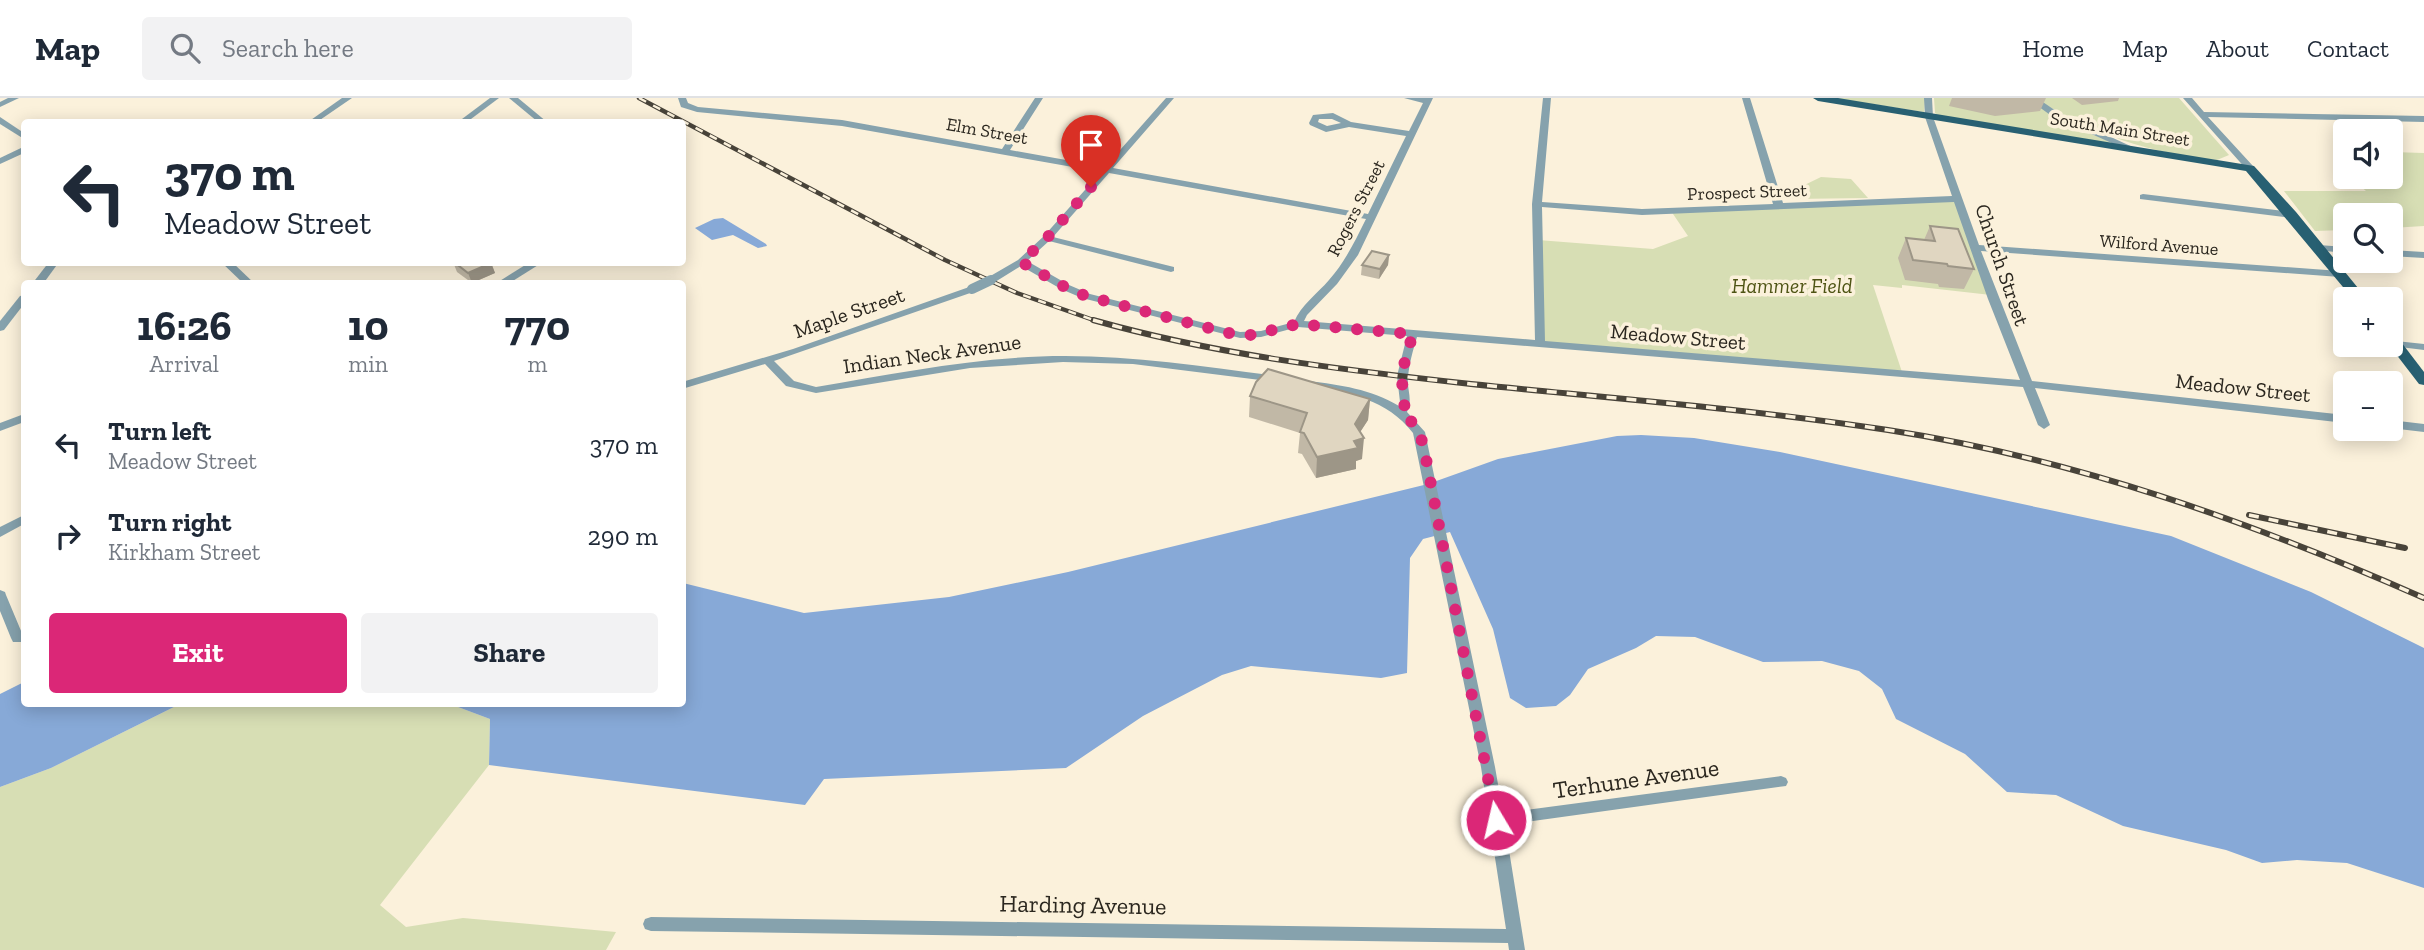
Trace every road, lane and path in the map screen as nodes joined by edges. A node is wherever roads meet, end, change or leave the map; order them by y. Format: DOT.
graph roads {
  1 [pos="15,98"];
  2 [pos="348,98"];
  3 [pos="495,98"];
  4 [pos="513,98"];
  5 [pos="682,98"];
  6 [pos="1039,98"];
  7 [pos="1170,98"];
  8 [pos="1408,98"];
  9 [pos="1547,98"];
  10 [pos="1745,98"];
  11 [pos="1818,98"];
  12 [pos="1928,98"];
  13 [pos="2031,98"];
  14 [pos="2187,98"];
  15 [pos="1428,99"];
  16 [pos="0,105"];
  17 [pos="2201,114"];
  18 [pos="1929,117"];
  19 [pos="316,119"];
  20 [pos="466,119"];
  21 [pos="539,119"];
  22 [pos="0,120"];
  23 [pos="2424,120"];
  24 [pos="1349,124"];
  25 [pos="1409,134"];
  26 [pos="21,135"];
  27 [pos="2135,149"];
  28 [pos="1006,150"];
  29 [pos="21,151"];
  30 [pos="0,161"];
  31 [pos="2250,168"];
  32 [pos="1106,170"];
  33 [pos="2143,197"];
  34 [pos="1958,198"];
  35 [pos="1537,204"];
  36 [pos="1779,207"];
  37 [pos="2292,215"];
  38 [pos="1372,218"];
  39 [pos="1047,238"];
  40 [pos="1975,248"];
  41 [pos="2319,248"];
  42 [pos="2333,249"];
  43 [pos="2403,254"];
  44 [pos="2424,256"];
  45 [pos="1021,262"];
  46 [pos="51,266"];
  47 [pos="230,266"];
  48 [pos="531,266"];
  49 [pos="1171,269"];
  50 [pos="2340,274"];
  51 [pos="40,280"];
  52 [pos="246,280"];
  53 [pos="507,280"];
  54 [pos="2350,287"];
  55 [pos="21,302"];
  56 [pos="1298,324"];
  57 [pos="0,328"];
  58 [pos="1413,334"];
  59 [pos="2403,343"];
  60 [pos="1540,345"];
  61 [pos="2424,347"];
  62 [pos="2403,354"];
  63 [pos="767,360"];
  64 [pos="2424,381"];
  65 [pos="2025,384"];
  66 [pos="686,385"];
  67 [pos="1401,412"];
  68 [pos="2333,418"];
  69 [pos="21,419"];
  70 [pos="2044,425"];
  71 [pos="2403,426"];
  72 [pos="0,427"];
  73 [pos="2424,428"];
  74 [pos="21,521"];
  75 [pos="0,533"];
  76 [pos="0,595"];
  77 [pos="18,638"];
  78 [pos="1781,782"];
  79 [pos="1496,820"];
  80 [pos="651,924"];
  81 [pos="1516,943"];
  1 -- 16 [label="street"];
  2 -- 19 [label="street"];
  3 -- 20 [label="street"];
  4 -- 21 [label="street"];
  5 -- 28 [label="street, Elm Street"];
  6 -- 28 [label="street"];
  7 -- 32 [label="street, Maple Street"];
  8 -- 15 [label="street"];
  9 -- 35 [label="street"];
  10 -- 36 [label="street"];
  11 -- 18 [label="main road, South Main Street"];
  12 -- 18 [label="street, Church Street"];
  13 -- 27 [label="street"];
  14 -- 17 [label="street"];
  15 -- 25 [label="street, Rogers Street"];
  17 -- 23 [label="street"];
  17 -- 31 [label="street"];
  18 -- 27 [label="main road, South Main Street"];
  18 -- 34 [label="street, Church Street"];
  22 -- 26 [label="street"];
  24 -- 25 [label="street"];
  25 -- 38 [label="street, Rogers Street"];
  27 -- 31 [label="main road, South Main Street"];
  28 -- 32 [label="street, Elm Street"];
  29 -- 30 [label="street"];
  31 -- 37 [label="main road"];
  32 -- 38 [label="street, Elm Street"];
  32 -- 39 [label="street, Maple Street"];
  33 -- 37 [label="street"];
  34 -- 36 [label="street, Prospect Street"];
  34 -- 40 [label="street, Church Street"];
  35 -- 36 [label="street, Prospect Street"];
  35 -- 60 [label="street"];
  37 -- 41 [label="main road"];
  38 -- 56 [label="street, Rogers Street"];
  39 -- 45 [label="street, Maple Street"];
  39 -- 49 [label="street"];
  40 -- 50 [label="street, Wilford Avenue"];
  40 -- 65 [label="street, Church Street"];
  41 -- 42 [label="street"];
  41 -- 50 [label="main road"];
  43 -- 44 [label="street"];
  45 -- 56 [label="street, Meadow Street"];
  45 -- 63 [label="street, Maple Street, bridge"];
  46 -- 51 [label="street"];
  47 -- 52 [label="street"];
  48 -- 53 [label="street"];
  50 -- 54 [label="main road"];
  55 -- 57 [label="street"];
  56 -- 58 [label="street, Meadow Street"];
  58 -- 60 [label="street, Meadow Street"];
  58 -- 67 [label="street"];
  59 -- 61 [label="street"];
  60 -- 65 [label="street, Meadow Street"];
  62 -- 64 [label="main road"];
  63 -- 66 [label="street, Maple Street"];
  63 -- 67 [label="street, Indian Neck Avenue"];
  65 -- 68 [label="street, Meadow Street"];
  65 -- 70 [label="street, Church Street"];
  67 -- 79 [label="street, Indian Neck Avenue"];
  69 -- 72 [label="street"];
  71 -- 73 [label="street"];
  74 -- 75 [label="street"];
  76 -- 77 [label="street"];
  78 -- 79 [label="street, Terhune Avenue"];
  79 -- 81 [label="street, Indian Neck Avenue"];
  80 -- 81 [label="street, Harding Avenue"];
}
